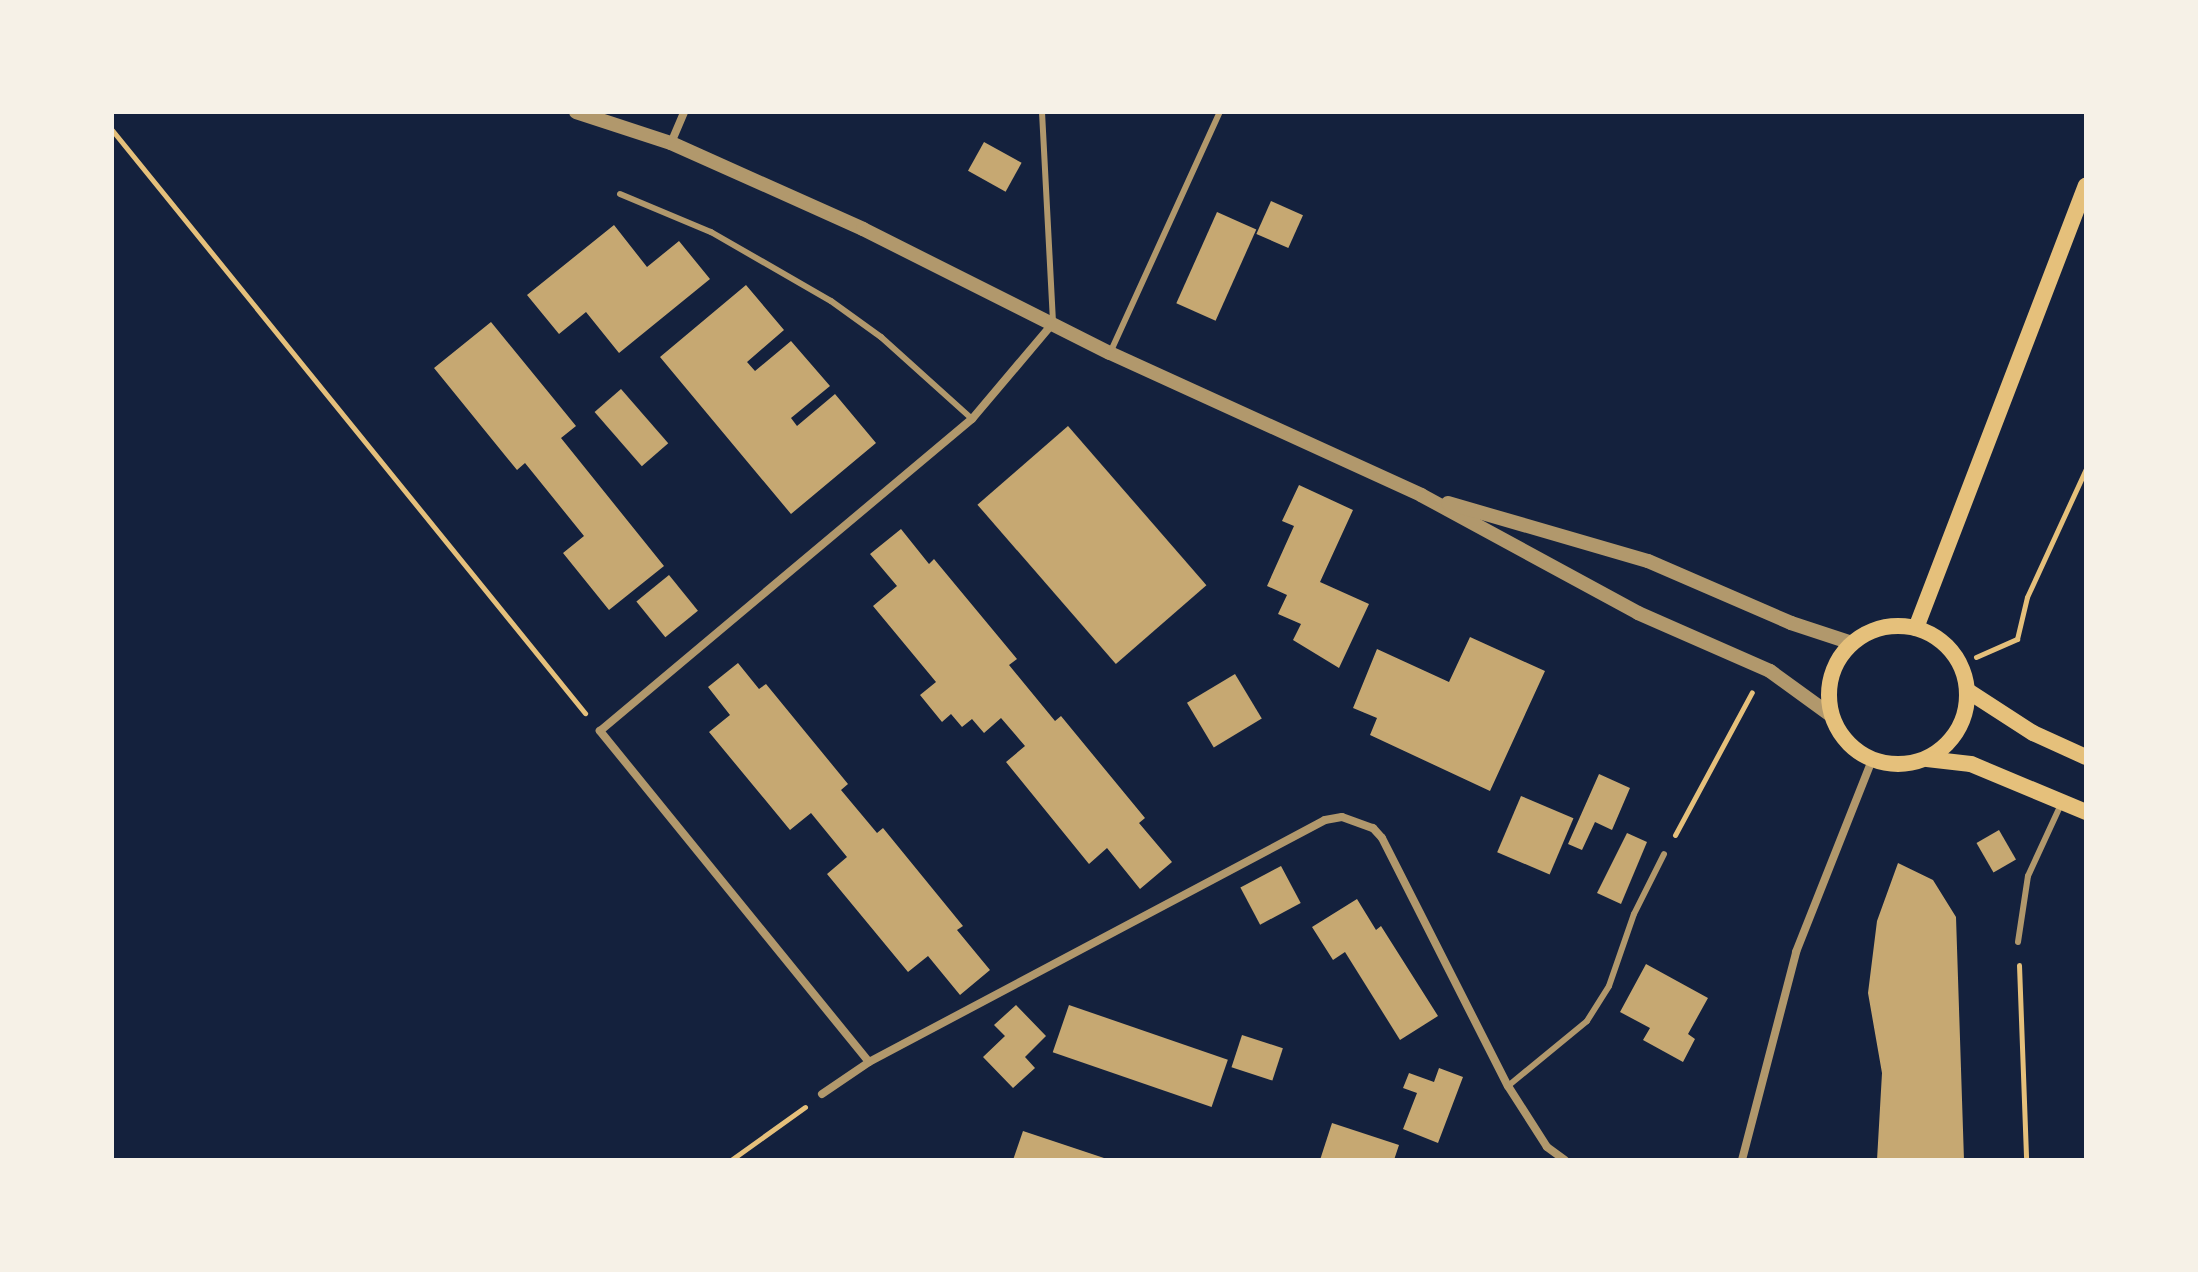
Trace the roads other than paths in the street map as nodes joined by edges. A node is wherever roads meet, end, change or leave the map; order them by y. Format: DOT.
graph roads {
  1 [pos="576,112"];
  2 [pos="684,112"];
  3 [pos="1042,112"];
  4 [pos="1220,112"];
  5 [pos="671,143"];
  6 [pos="2086,185"];
  7 [pos="620,194"];
  8 [pos="1053,323"];
  9 [pos="1110,353"];
  10 [pos="972,419"];
  11 [pos="1421,495"];
  12 [pos="1916,628"];
  13 [pos="1852,643"];
  14 [pos="1968,691"];
  15 [pos="1832,716"];
  16 [pos="2086,757"];
  17 [pos="1927,759"];
  18 [pos="1872,760"];
  19 [pos="2063,802"];
  20 [pos="2086,812"];
  21 [pos="1664,854"];
  22 [pos="2018,942"];
  23 [pos="869,1062"];
  24 [pos="1508,1086"];
  25 [pos="822,1094"];
  26 [pos="1565,1160"];
  27 [pos="1742,1160"];
  1 -- 5 [label="street"];
  2 -- 5 [label="street"];
  3 -- 8 [label="lane"];
  4 -- 9 [label="lane"];
  5 -- 8 [label="street"];
  6 -- 12 [label="main road"];
  7 -- 10 [label="lane"];
  8 -- 9 [label="street"];
  8 -- 10 [label="street"];
  9 -- 11 [label="street"];
  10 -- 23 [label="street"];
  11 -- 13 [label="street"];
  11 -- 15 [label="street"];
  12 -- 13 [label="main road"];
  12 -- 14 [label="main road"];
  13 -- 15 [label="main road"];
  14 -- 16 [label="main road"];
  14 -- 17 [label="main road"];
  15 -- 18 [label="main road"];
  17 -- 18 [label="main road"];
  17 -- 19 [label="main road"];
  18 -- 27 [label="street"];
  19 -- 20 [label="main road"];
  19 -- 22 [label="lane"];
  21 -- 24 [label="lane"];
  23 -- 24 [label="street"];
  23 -- 25 [label="street"];
  24 -- 26 [label="street"];
}
